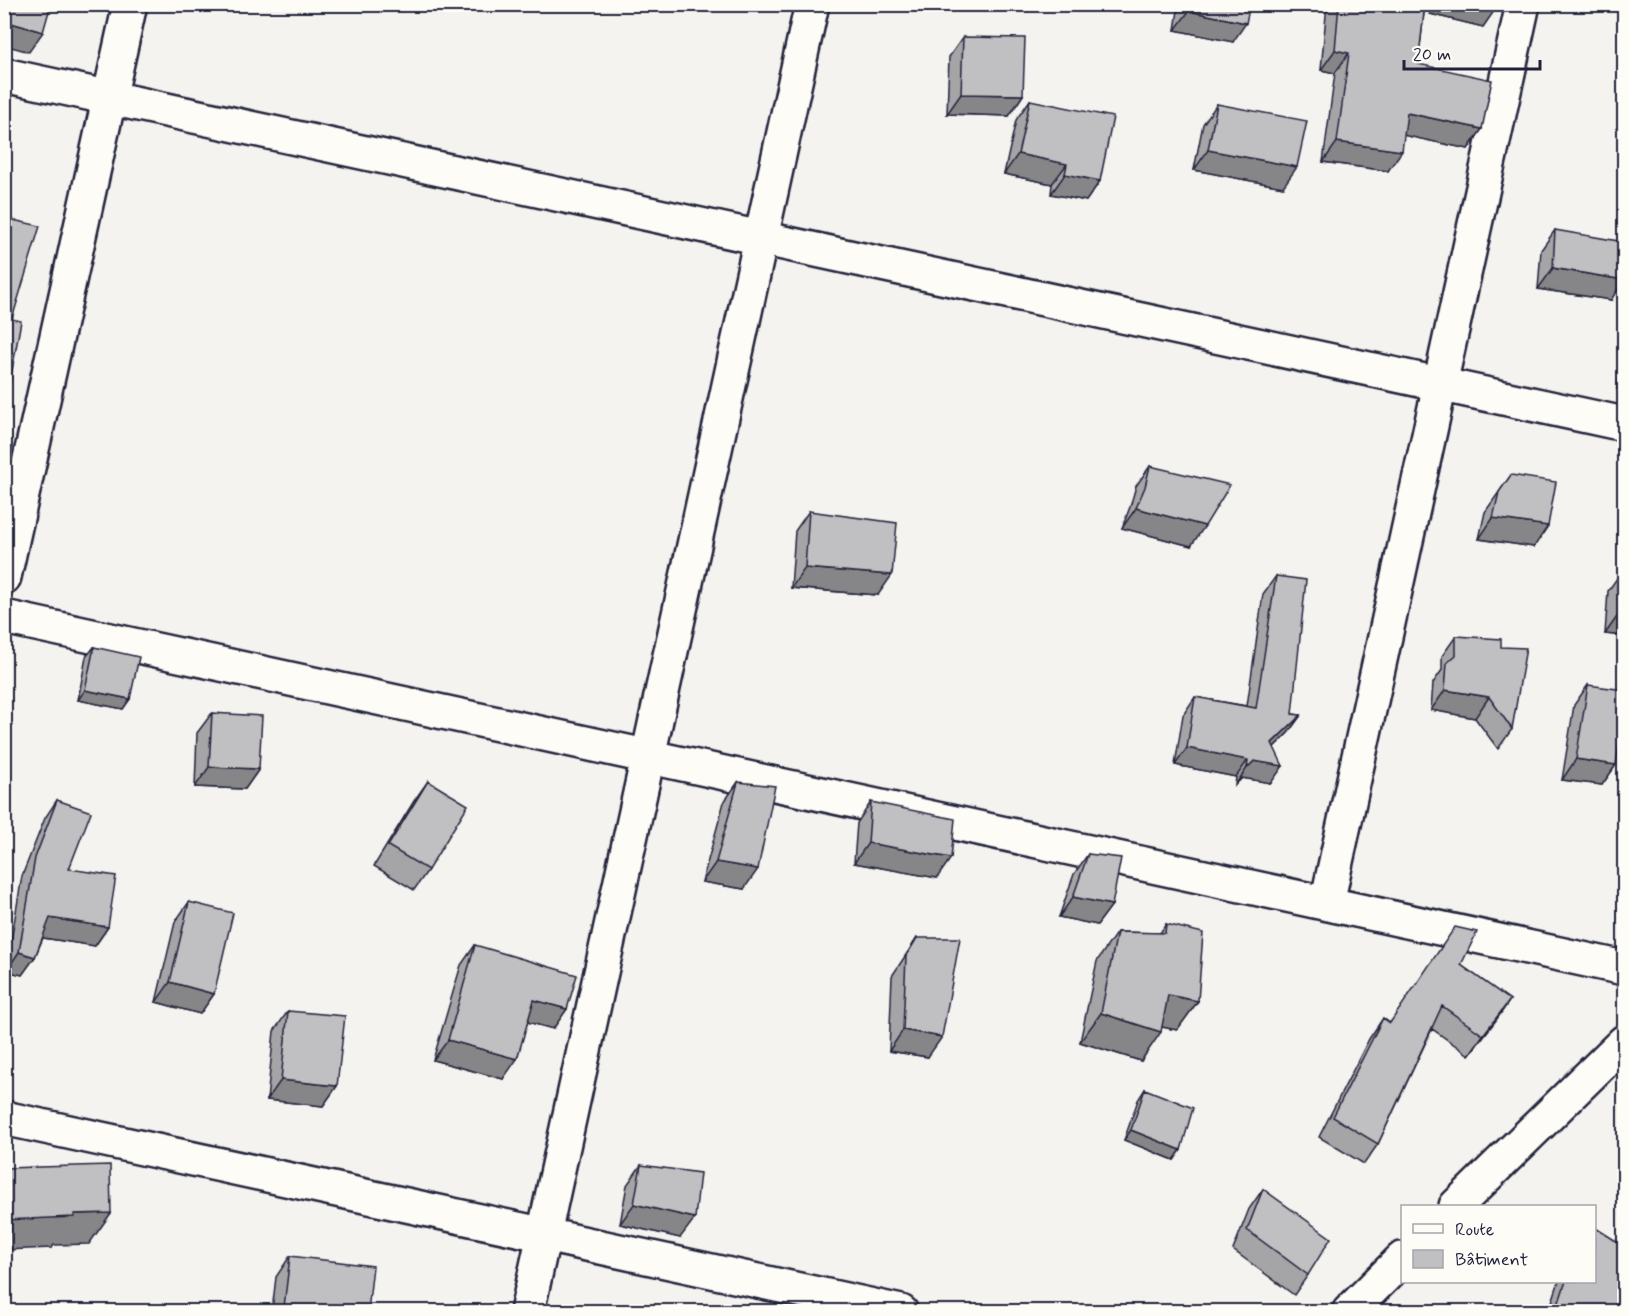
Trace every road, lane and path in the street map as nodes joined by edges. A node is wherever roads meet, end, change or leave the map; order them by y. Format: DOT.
graph roads {
  1 [pos="130,4"];
  2 [pos="812,4"];
  3 [pos="1523,4"];
  4 [pos="4,75"];
  5 [pos="110,98"];
  6 [pos="761,238"];
  7 [pos="1440,384"];
  8 [pos="1624,424"];
  9 [pos="4,577"];
  10 [pos="4,618"];
  11 [pos="648,757"];
  12 [pos="1327,903"];
  13 [pos="1624,968"];
  14 [pos="1624,1042"];
  15 [pos="4,1118"];
  16 [pos="1457,1205"];
  17 [pos="544,1234"];
  18 [pos="1401,1260"];
  19 [pos="527,1311"];
  20 [pos="902,1311"];
  21 [pos="1349,1311"];
  1 -- 5 [label="street"];
  2 -- 6 [label="street"];
  3 -- 7 [label="street"];
  4 -- 5 [label="street"];
  5 -- 6 [label="street"];
  5 -- 9 [label="street"];
  6 -- 7 [label="street"];
  6 -- 11 [label="street"];
  7 -- 8 [label="street"];
  7 -- 12 [label="street"];
  10 -- 11 [label="street"];
  11 -- 12 [label="street"];
  11 -- 17 [label="street"];
  12 -- 13 [label="street"];
  14 -- 16 [label="street"];
  15 -- 17 [label="street"];
  17 -- 19 [label="street"];
  17 -- 20 [label="street"];
  18 -- 21 [label="street"];
}
